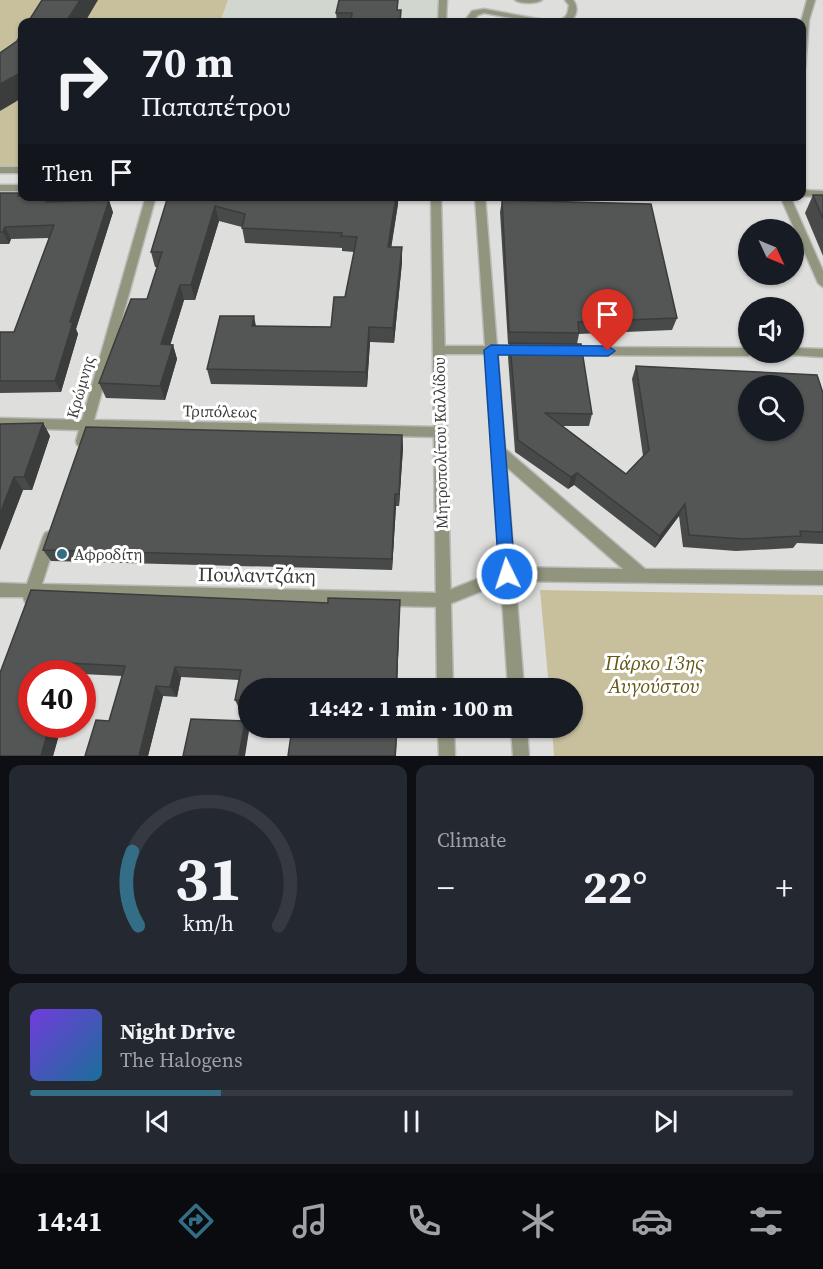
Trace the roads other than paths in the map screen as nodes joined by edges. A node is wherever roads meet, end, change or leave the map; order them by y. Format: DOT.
graph roads {
  1 [pos="443,0"];
  2 [pos="519,0"];
  3 [pos="538,0"];
  4 [pos="569,0"];
  5 [pos="811,0"];
  6 [pos="442,18"];
  7 [pos="471,18"];
  8 [pos="522,18"];
  9 [pos="569,18"];
  10 [pos="806,20"];
  11 [pos="0,170"];
  12 [pos="18,170"];
  13 [pos="0,188"];
  14 [pos="18,188"];
  15 [pos="806,193"];
  16 [pos="823,194"];
  17 [pos="150,201"];
  18 [pos="436,201"];
  19 [pos="480,201"];
  20 [pos="787,201"];
  21 [pos="823,283"];
  22 [pos="439,350"];
  23 [pos="491,350"];
  24 [pos="738,352"];
  25 [pos="804,352"];
  26 [pos="823,353"];
  27 [pos="0,423"];
  28 [pos="87,425"];
  29 [pos="440,432"];
  30 [pos="498,451"];
  31 [pos="76,458"];
  32 [pos="54,524"];
  33 [pos="507,574"];
  34 [pos="642,576"];
  35 [pos="823,578"];
  36 [pos="0,590"];
  37 [pos="33,590"];
  38 [pos="442,600"];
  39 [pos="25,611"];
  40 [pos="445,678"];
  41 [pos="515,678"];
  42 [pos="446,738"];
  43 [pos="520,738"];
  44 [pos="447,756"];
  45 [pos="521,756"];
  1 -- 6 [label="street"];
  2 -- 3 [label="street"];
  4 -- 9 [label="street"];
  5 -- 10 [label="street"];
  7 -- 8 [label="street"];
  11 -- 12 [label="street"];
  13 -- 14 [label="street"];
  15 -- 16 [label="street"];
  17 -- 28 [label="street, Κρώμνης"];
  18 -- 22 [label="street, Μητροπολίτου Καλλίδου"];
  19 -- 23 [label="street"];
  20 -- 21 [label="street"];
  22 -- 23 [label="street"];
  22 -- 29 [label="street, Μητροπολίτου Καλλίδου"];
  23 -- 24 [label="street"];
  23 -- 30 [label="street"];
  25 -- 26 [label="street"];
  27 -- 28 [label="street, Τριπόλεως"];
  28 -- 29 [label="street, Τριπόλεως"];
  28 -- 31 [label="street, Κρώμνης"];
  29 -- 38 [label="street, Μητροπολίτου Καλλίδου"];
  30 -- 33 [label="street"];
  30 -- 34 [label="street"];
  32 -- 37 [label="street"];
  33 -- 34 [label="street"];
  33 -- 38 [label="street, Πουλαντζάκη"];
  33 -- 41 [label="street"];
  34 -- 35 [label="street"];
  36 -- 37 [label="street, Πουλαντζάκη"];
  37 -- 38 [label="street, Πουλαντζάκη"];
  37 -- 39 [label="street"];
  38 -- 40 [label="street, Μητροπολίτου Καλλίδου"];
  42 -- 44 [label="street"];
  43 -- 45 [label="street"];
}
